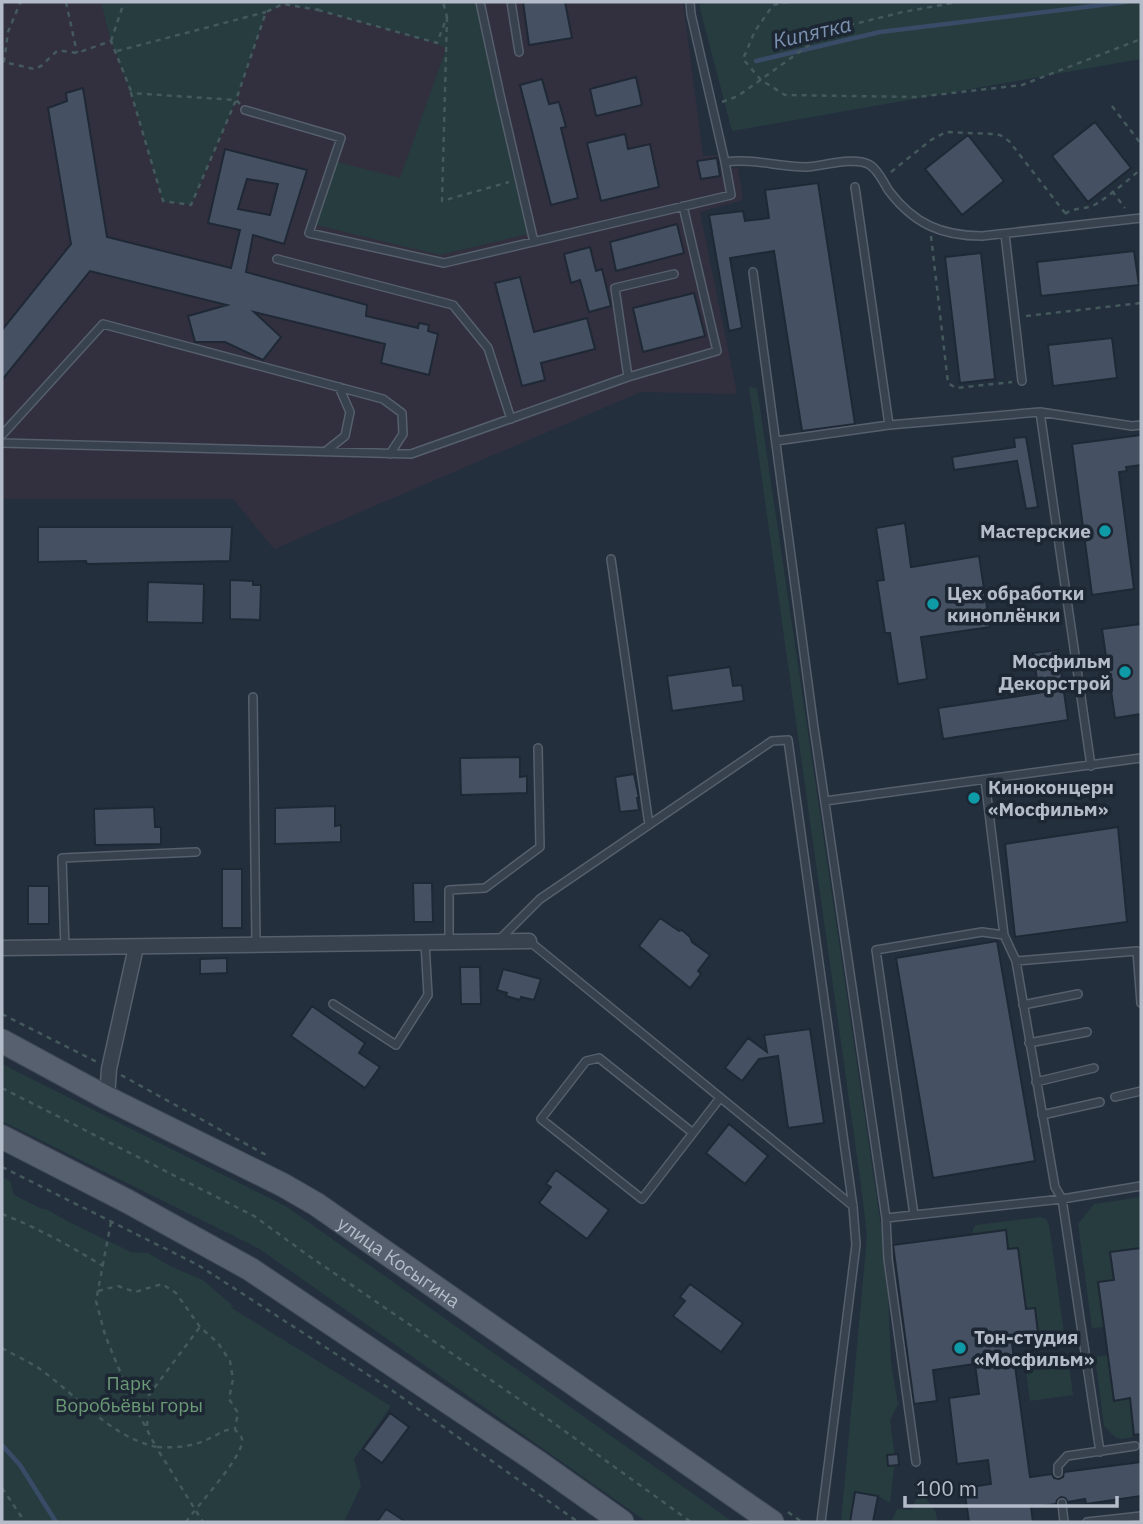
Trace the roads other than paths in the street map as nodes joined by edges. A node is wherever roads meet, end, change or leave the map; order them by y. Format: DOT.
graph roads {
  1 [pos="480,2"];
  2 [pos="511,2"];
  3 [pos="690,2"];
  4 [pos="519,52"];
  5 [pos="245,110"];
  6 [pos="725,162"];
  7 [pos="855,187"];
  8 [pos="683,206"];
  9 [pos="1137,219"];
  10 [pos="1005,234"];
  11 [pos="534,242"];
  12 [pos="277,259"];
  13 [pos="753,272"];
  14 [pos="674,274"];
  15 [pos="628,377"];
  16 [pos="1022,381"];
  17 [pos="339,387"];
  18 [pos="1040,412"];
  19 [pos="511,419"];
  20 [pos="889,425"];
  21 [pos="1141,425"];
  22 [pos="2,435"];
  23 [pos="776,441"];
  24 [pos="2,443"];
  25 [pos="325,452"];
  26 [pos="390,454"];
  27 [pos="611,559"];
  28 [pos="253,697"];
  29 [pos="538,748"];
  30 [pos="1141,758"];
  31 [pos="1091,766"];
  32 [pos="985,780"];
  33 [pos="825,801"];
  34 [pos="649,825"];
  35 [pos="196,852"];
  36 [pos="1004,935"];
  37 [pos="497,941"];
  38 [pos="529,941"];
  39 [pos="425,942"];
  40 [pos="449,942"];
  41 [pos="256,945"];
  42 [pos="136,947"];
  43 [pos="2,948"];
  44 [pos="65,948"];
  45 [pos="1016,961"];
  46 [pos="1078,994"];
  47 [pos="1141,1003"];
  48 [pos="333,1004"];
  49 [pos="1023,1006"];
  50 [pos="1087,1032"];
  51 [pos="2,1041"];
  52 [pos="1029,1043"];
  53 [pos="1094,1068"];
  54 [pos="1036,1082"];
  55 [pos="1141,1090"];
  56 [pos="1115,1097"];
  57 [pos="107,1098"];
  58 [pos="720,1098"];
  59 [pos="1100,1102"];
  60 [pos="1042,1115"];
  61 [pos="693,1133"];
  62 [pos="2,1137"];
  63 [pos="1141,1186"];
  64 [pos="1062,1199"];
  65 [pos="853,1207"];
  66 [pos="914,1215"];
  67 [pos="886,1218"];
  68 [pos="1135,1446"];
  69 [pos="1100,1452"];
  70 [pos="916,1462"];
  71 [pos="1058,1473"];
  72 [pos="1062,1503"];
  73 [pos="1141,1516"];
  74 [pos="622,1522"];
  75 [pos="772,1522"];
  76 [pos="821,1522"];
  77 [pos="1064,1522"];
  78 [pos="1087,1522"];
  1 -- 11 [label="lane"];
  2 -- 4 [label="lane"];
  3 -- 6 [label="lane"];
  5 -- 11 [label="lane"];
  6 -- 8 [label="lane"];
  6 -- 10 [label="lane"];
  7 -- 20 [label="lane"];
  8 -- 11 [label="lane"];
  8 -- 15 [label="lane"];
  9 -- 10 [label="lane"];
  10 -- 16 [label="lane"];
  12 -- 19 [label="lane"];
  13 -- 23 [label="lane"];
  14 -- 15 [label="lane"];
  15 -- 19 [label="lane"];
  17 -- 22 [label="lane"];
  17 -- 25 [label="lane"];
  17 -- 26 [label="lane"];
  18 -- 20 [label="lane"];
  18 -- 21 [label="lane"];
  18 -- 31 [label="lane"];
  19 -- 26 [label="lane"];
  20 -- 23 [label="lane"];
  23 -- 33 [label="lane"];
  24 -- 25 [label="lane"];
  25 -- 26 [label="lane"];
  27 -- 34 [label="lane"];
  28 -- 41 [label="lane"];
  29 -- 40 [label="lane"];
  30 -- 31 [label="lane"];
  31 -- 32 [label="lane"];
  32 -- 33 [label="lane"];
  32 -- 36 [label="lane"];
  33 -- 67 [label="lane"];
  34 -- 37 [label="lane"];
  34 -- 65 [label="lane"];
  35 -- 44 [label="lane"];
  36 -- 45 [label="lane"];
  36 -- 66 [label="lane"];
  37 -- 38 [label="street"];
  37 -- 40 [label="street"];
  38 -- 58 [label="lane"];
  39 -- 40 [label="street"];
  39 -- 41 [label="street"];
  39 -- 48 [label="lane"];
  41 -- 42 [label="street"];
  42 -- 44 [label="street"];
  42 -- 57 [label="street"];
  43 -- 44 [label="street"];
  45 -- 47 [label="lane"];
  45 -- 49 [label="lane"];
  46 -- 49 [label="lane"];
  49 -- 52 [label="lane"];
  50 -- 52 [label="lane"];
  51 -- 57 [label="main road, улица Косыгина"];
  52 -- 54 [label="lane"];
  53 -- 54 [label="lane"];
  54 -- 60 [label="lane"];
  55 -- 56 [label="lane"];
  57 -- 75 [label="main road, улица Косыгина"];
  58 -- 61 [label="lane"];
  58 -- 65 [label="lane"];
  59 -- 60 [label="lane"];
  60 -- 64 [label="lane"];
  61 -- 61 [label="lane"];
  62 -- 74 [label="main road"];
  63 -- 64 [label="lane"];
  64 -- 66 [label="lane"];
  64 -- 69 [label="lane"];
  65 -- 76 [label="lane"];
  66 -- 67 [label="lane"];
  67 -- 70 [label="lane"];
  68 -- 69 [label="lane"];
  69 -- 71 [label="lane"];
  72 -- 77 [label="lane"];
  73 -- 78 [label="lane"];
}
